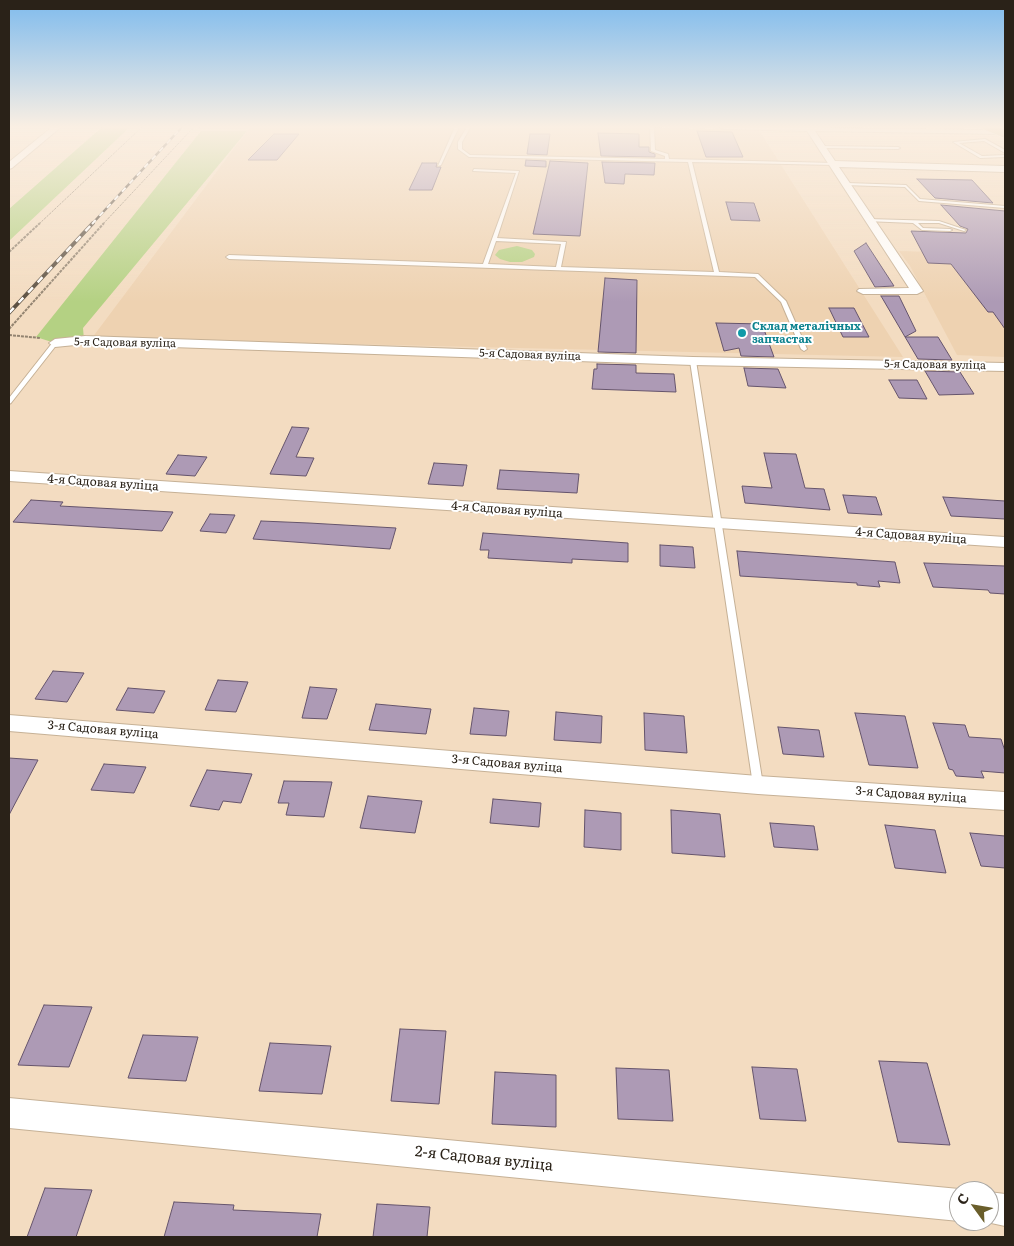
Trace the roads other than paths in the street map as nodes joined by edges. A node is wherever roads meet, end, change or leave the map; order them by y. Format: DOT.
graph roads {
  1 [pos="513,185"];
  2 [pos="696,185"];
  3 [pos="848,185"];
  4 [pos="881,185"];
  5 [pos="1005,207"];
  6 [pos="868,220"];
  7 [pos="914,221"];
  8 [pos="950,230"];
  9 [pos="964,230"];
  10 [pos="494,239"];
  11 [pos="229,257"];
  12 [pos="485,266"];
  13 [pos="558,268"];
  14 [pos="717,274"];
  15 [pos="863,291"];
  16 [pos="56,343"];
  17 [pos="804,349"];
  18 [pos="693,361"];
  19 [pos="1005,366"];
  20 [pos="9,402"];
  21 [pos="9,476"];
  22 [pos="718,524"];
  23 [pos="1005,542"];
  24 [pos="9,723"];
  25 [pos="758,785"];
  26 [pos="1005,800"];
  27 [pos="9,1113"];
  28 [pos="949,1204"];
  1 -- 10 [label="lane"];
  2 -- 14 [label="lane"];
  3 -- 6 [label="street"];
  4 -- 5 [label="lane"];
  6 -- 7 [label="lane"];
  6 -- 15 [label="street"];
  7 -- 8 [label="lane"];
  7 -- 9 [label="lane"];
  10 -- 12 [label="lane"];
  10 -- 13 [label="lane"];
  11 -- 12 [label="lane"];
  12 -- 13 [label="lane"];
  13 -- 14 [label="lane"];
  14 -- 17 [label="lane"];
  16 -- 18 [label="street, 5-я Садовая вуліца"];
  16 -- 20 [label="lane"];
  18 -- 19 [label="street, 5-я Садовая вуліца"];
  18 -- 22 [label="lane"];
  21 -- 22 [label="street, 4-я Садовая вуліца"];
  22 -- 23 [label="street, 4-я Садовая вуліца"];
  22 -- 25 [label="lane"];
  24 -- 25 [label="street, 3-я Садовая вуліца"];
  25 -- 26 [label="street, 3-я Садовая вуліца"];
  27 -- 28 [label="street, 2-я Садовая вуліца"];
}
